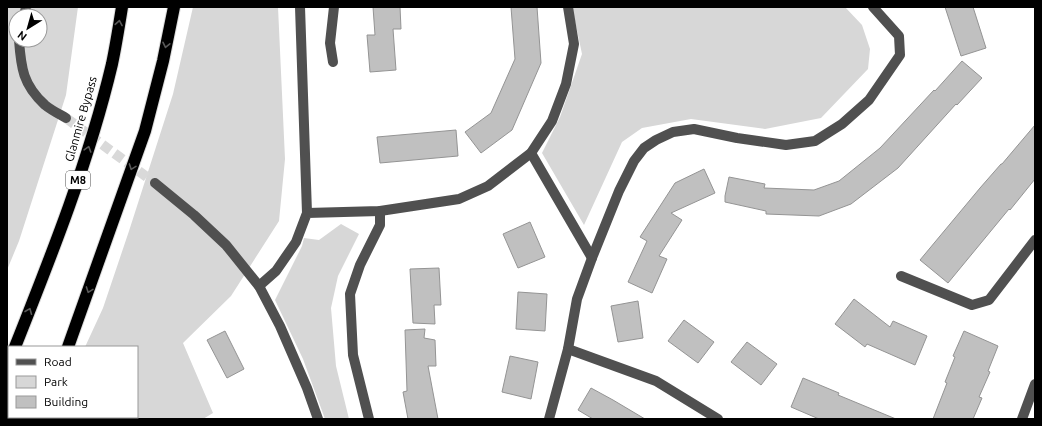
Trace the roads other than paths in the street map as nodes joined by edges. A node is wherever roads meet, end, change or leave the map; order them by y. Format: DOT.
graph roads {
  1 [pos="122,7"];
  2 [pos="174,7"];
  3 [pos="300,7"];
  4 [pos="334,7"];
  5 [pos="568,7"];
  6 [pos="874,7"];
  7 [pos="19,48"];
  8 [pos="333,62"];
  9 [pos="66,118"];
  10 [pos="531,153"];
  11 [pos="156,183"];
  12 [pos="380,211"];
  13 [pos="307,213"];
  14 [pos="1035,240"];
  15 [pos="592,258"];
  16 [pos="901,276"];
  17 [pos="259,286"];
  18 [pos="14,346"];
  19 [pos="68,346"];
  20 [pos="568,349"];
  21 [pos="1035,384"];
  22 [pos="318,419"];
  23 [pos="369,419"];
  24 [pos="549,419"];
  25 [pos="718,419"];
  26 [pos="1022,419"];
  18 -- 1 [label="highway, Glanmire Bypass / M8, one-way"];
  2 -- 19 [label="highway, one-way"];
  3 -- 13 [label="street"];
  4 -- 8 [label="street"];
  5 -- 10 [label="street"];
  6 -- 15 [label="street"];
  7 -- 9 [label="street"];
  10 -- 12 [label="street"];
  10 -- 15 [label="street"];
  11 -- 17 [label="street"];
  12 -- 13 [label="street"];
  12 -- 23 [label="street"];
  13 -- 17 [label="street"];
  14 -- 16 [label="street"];
  15 -- 20 [label="street"];
  17 -- 22 [label="street"];
  20 -- 24 [label="street"];
  20 -- 25 [label="street"];
  21 -- 26 [label="street"];
}
